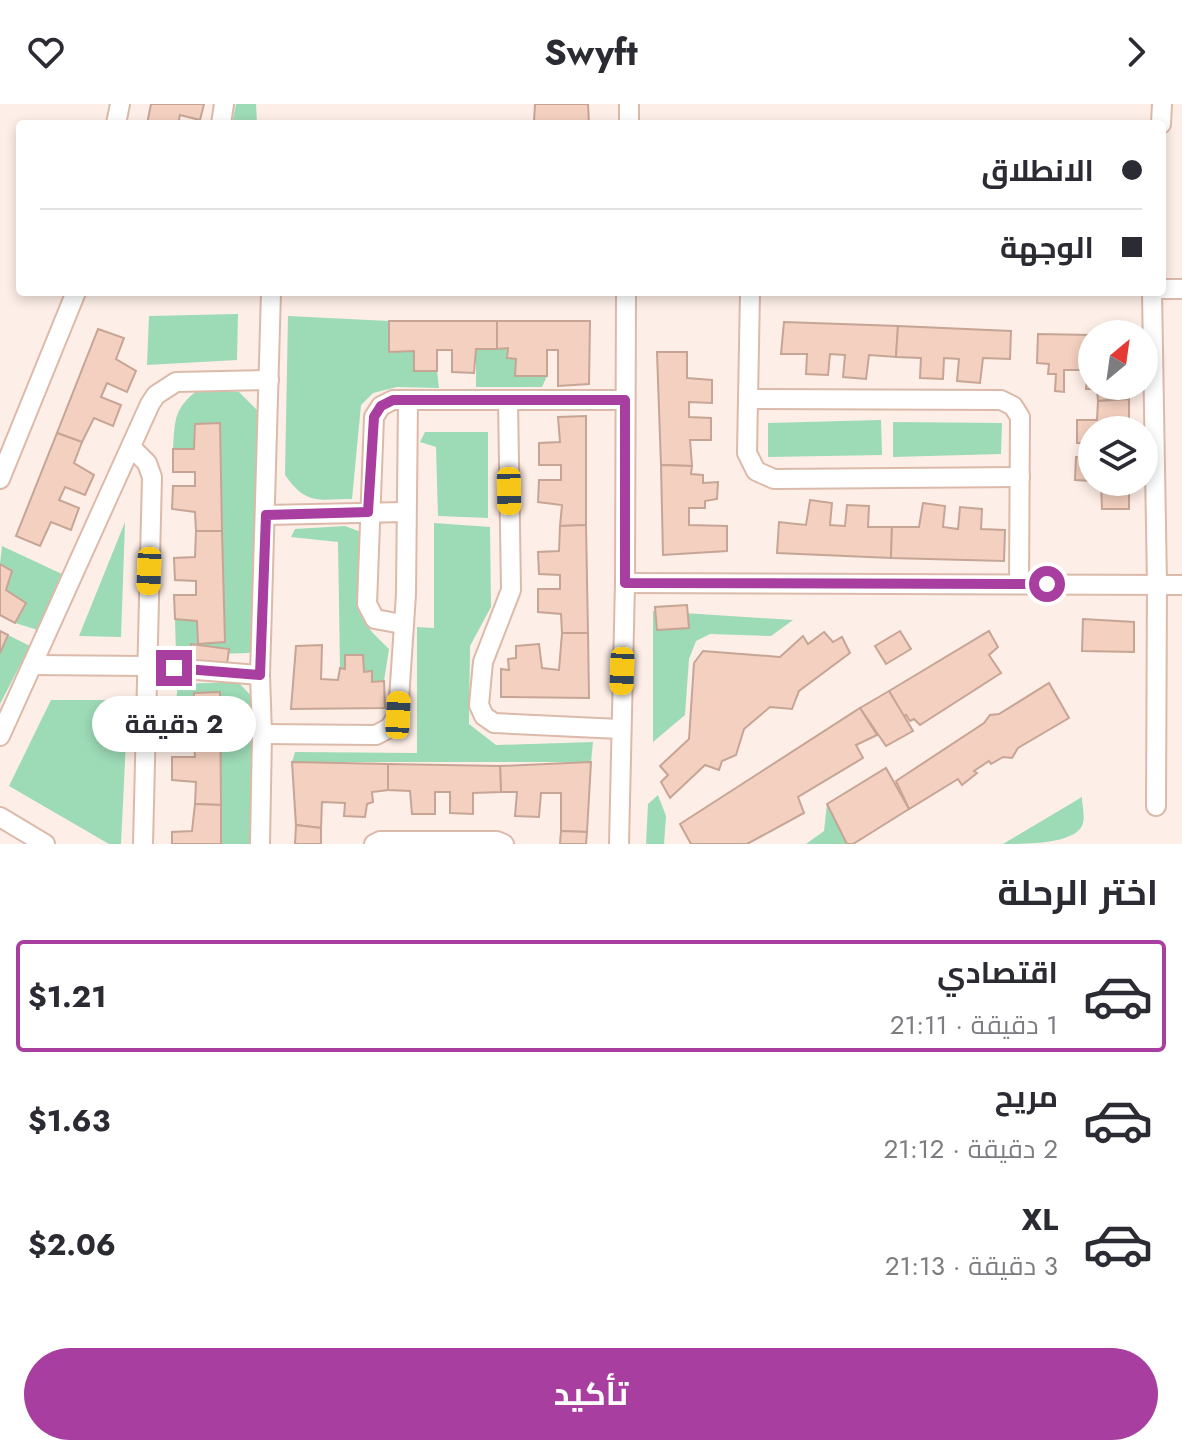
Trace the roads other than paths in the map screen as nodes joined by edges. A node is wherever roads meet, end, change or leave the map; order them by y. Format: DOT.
graph roads {
  1 [pos="74,296"];
  2 [pos="271,296"];
  3 [pos="626,296"];
  4 [pos="750,296"];
  5 [pos="1152,296"];
  6 [pos="269,380"];
  7 [pos="749,399"];
  8 [pos="408,400"];
  9 [pos="508,400"];
  10 [pos="625,400"];
  11 [pos="131,447"];
  12 [pos="1020,477"];
  13 [pos="0,479"];
  14 [pos="368,512"];
  15 [pos="405,512"];
  16 [pos="266,515"];
  17 [pos="625,583"];
  18 [pos="1019,583"];
  19 [pos="1157,585"];
  20 [pos="1182,585"];
  21 [pos="402,624"];
  22 [pos="32,665"];
  23 [pos="146,666"];
  24 [pos="260,675"];
  25 [pos="620,729"];
  26 [pos="262,734"];
  27 [pos="0,736"];
  28 [pos="1156,806"];
  29 [pos="0,817"];
  30 [pos="45,844"];
  31 [pos="143,844"];
  32 [pos="260,844"];
  33 [pos="374,844"];
  34 [pos="504,844"];
  35 [pos="619,844"];
  1 -- 13 [label="street"];
  2 -- 6 [label="street"];
  3 -- 10 [label="street"];
  4 -- 7 [label="street"];
  5 -- 19 [label="street"];
  6 -- 11 [label="street"];
  6 -- 16 [label="street"];
  7 -- 12 [label="street"];
  7 -- 12 [label="street"];
  8 -- 9 [label="street"];
  8 -- 14 [label="street"];
  8 -- 15 [label="street"];
  9 -- 10 [label="street"];
  9 -- 25 [label="street"];
  10 -- 17 [label="street"];
  11 -- 22 [label="street"];
  11 -- 23 [label="street"];
  12 -- 18 [label="street"];
  14 -- 15 [label="street"];
  14 -- 16 [label="street"];
  14 -- 21 [label="street"];
  15 -- 21 [label="street"];
  16 -- 24 [label="street"];
  17 -- 18 [label="street"];
  17 -- 25 [label="street"];
  18 -- 19 [label="street"];
  19 -- 20 [label="street"];
  19 -- 28 [label="street"];
  21 -- 26 [label="street"];
  22 -- 23 [label="street"];
  22 -- 27 [label="street"];
  23 -- 24 [label="street"];
  23 -- 31 [label="street"];
  24 -- 26 [label="street"];
  25 -- 35 [label="street"];
  26 -- 32 [label="street"];
  29 -- 30 [label="street"];
  33 -- 34 [label="street"];
}
